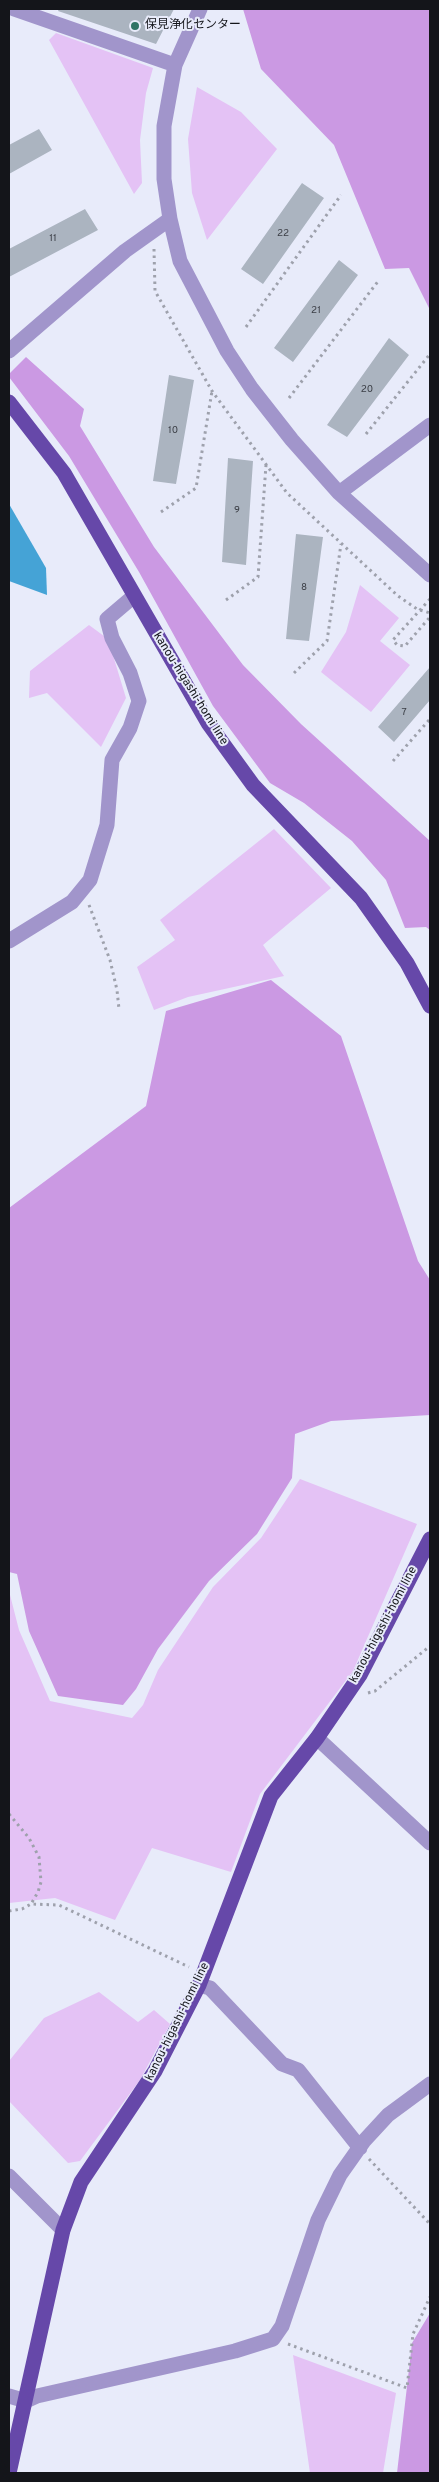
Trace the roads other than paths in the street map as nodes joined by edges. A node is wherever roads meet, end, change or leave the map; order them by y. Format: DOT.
graph roads {
  1 [pos="14,9"];
  2 [pos="200,9"];
  3 [pos="175,64"];
  4 [pos="170,219"];
  5 [pos="9,351"];
  6 [pos="9,402"];
  7 [pos="430,425"];
  8 [pos="340,494"];
  9 [pos="430,575"];
  10 [pos="134,596"];
  11 [pos="9,941"];
  12 [pos="430,1006"];
  13 [pos="430,1539"];
  14 [pos="316,1738"];
  15 [pos="430,1843"];
  16 [pos="201,1979"];
  17 [pos="430,2084"];
  18 [pos="360,2148"];
  19 [pos="9,2176"];
  20 [pos="63,2230"];
  21 [pos="9,2396"];
  22 [pos="26,2401"];
  23 [pos="9,2473"];
  1 -- 3 [label="street"];
  2 -- 3 [label="street"];
  3 -- 4 [label="street"];
  4 -- 5 [label="street"];
  4 -- 8 [label="street"];
  6 -- 10 [label="main road, kanou-higashi-homi line"];
  7 -- 8 [label="street"];
  8 -- 9 [label="street"];
  10 -- 11 [label="street"];
  10 -- 12 [label="main road, kanou-higashi-homi line"];
  13 -- 14 [label="main road, kanou-higashi-homi line"];
  14 -- 15 [label="street"];
  14 -- 16 [label="main road, kanou-higashi-homi line"];
  16 -- 18 [label="street"];
  16 -- 20 [label="main road, kanou-higashi-homi line"];
  17 -- 18 [label="street"];
  18 -- 22 [label="street"];
  19 -- 20 [label="street"];
  20 -- 22 [label="main road, kanou-higashi-homi line"];
  21 -- 22 [label="street"];
  22 -- 23 [label="main road, kanou-higashi-homi line"];
}
